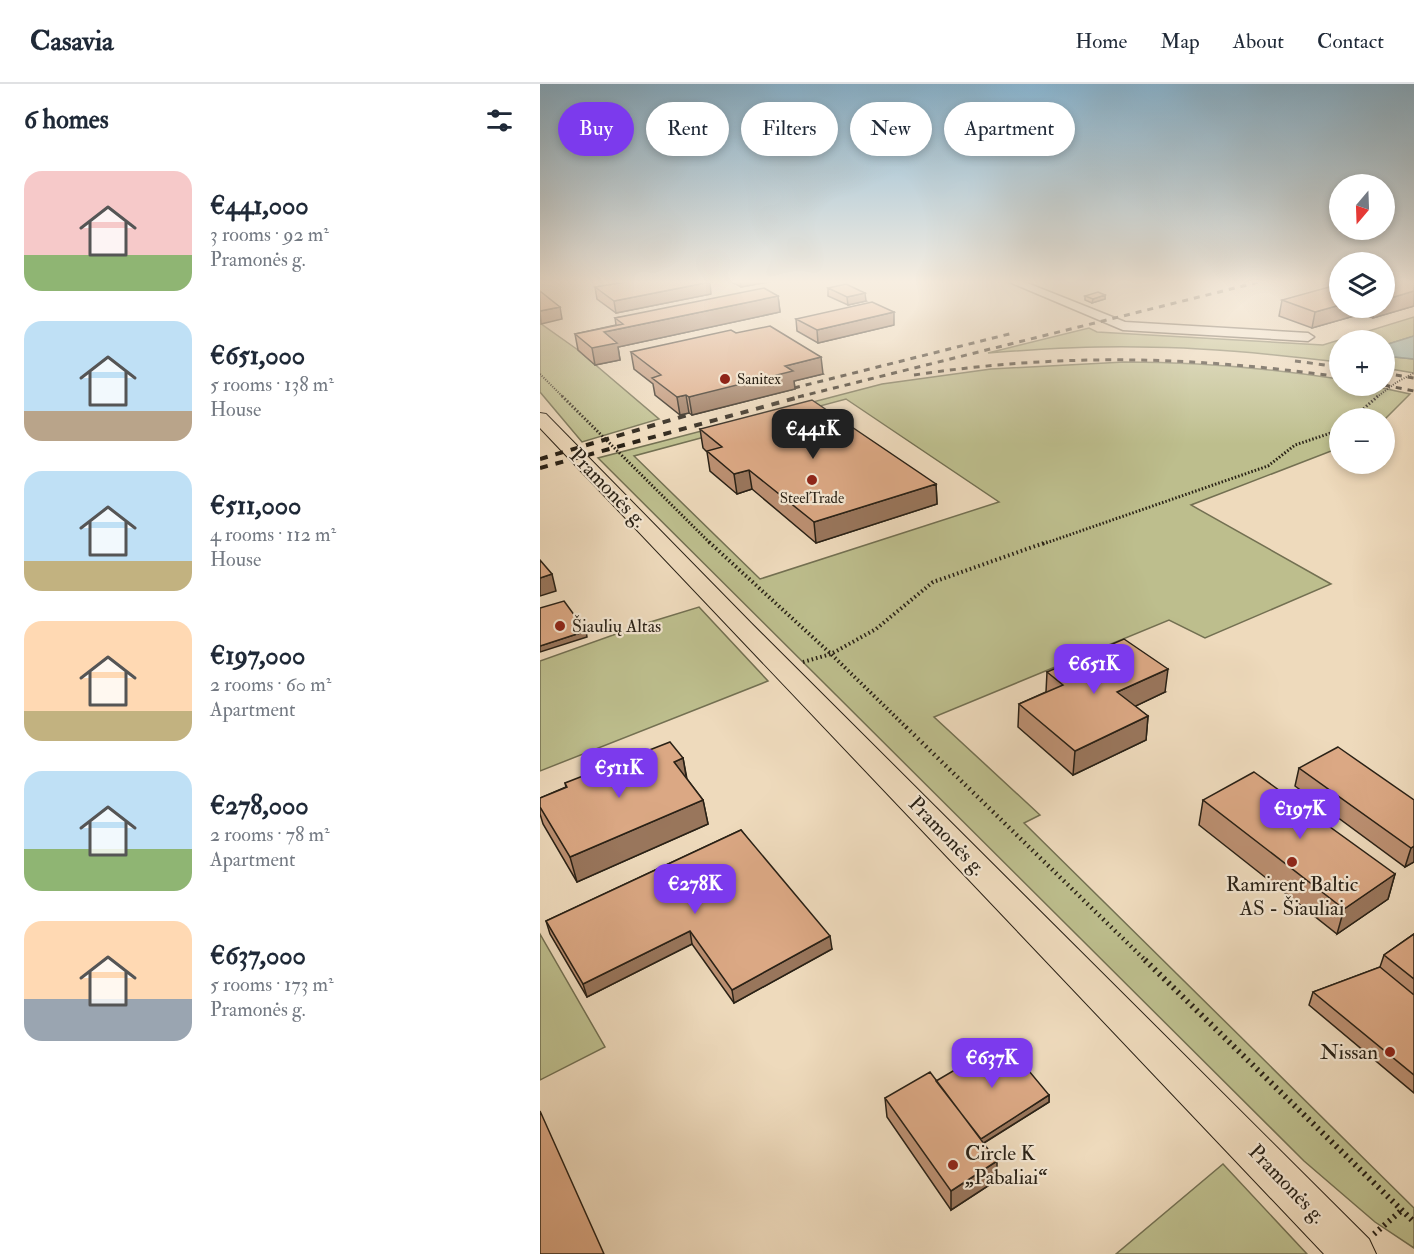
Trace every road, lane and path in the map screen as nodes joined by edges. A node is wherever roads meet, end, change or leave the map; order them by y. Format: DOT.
graph roads {
  1 [pos="1284,336"];
  2 [pos="1308,337"];
  3 [pos="1414,373"];
  4 [pos="540,374"];
  5 [pos="1365,408"];
  6 [pos="540,418"];
  7 [pos="1329,436"];
  8 [pos="831,654"];
  9 [pos="783,668"];
  10 [pos="1414,1222"];
  11 [pos="1354,1254"];
  1 -- 2 [label="street"];
  3 -- 5 [label="path"];
  4 -- 8 [label="path"];
  6 -- 9 [label="main road, Pramonės g."];
  7 -- 8 [label="path"];
  8 -- 9 [label="path"];
  8 -- 10 [label="path"];
  9 -- 11 [label="main road, Pramonės g."];
}
